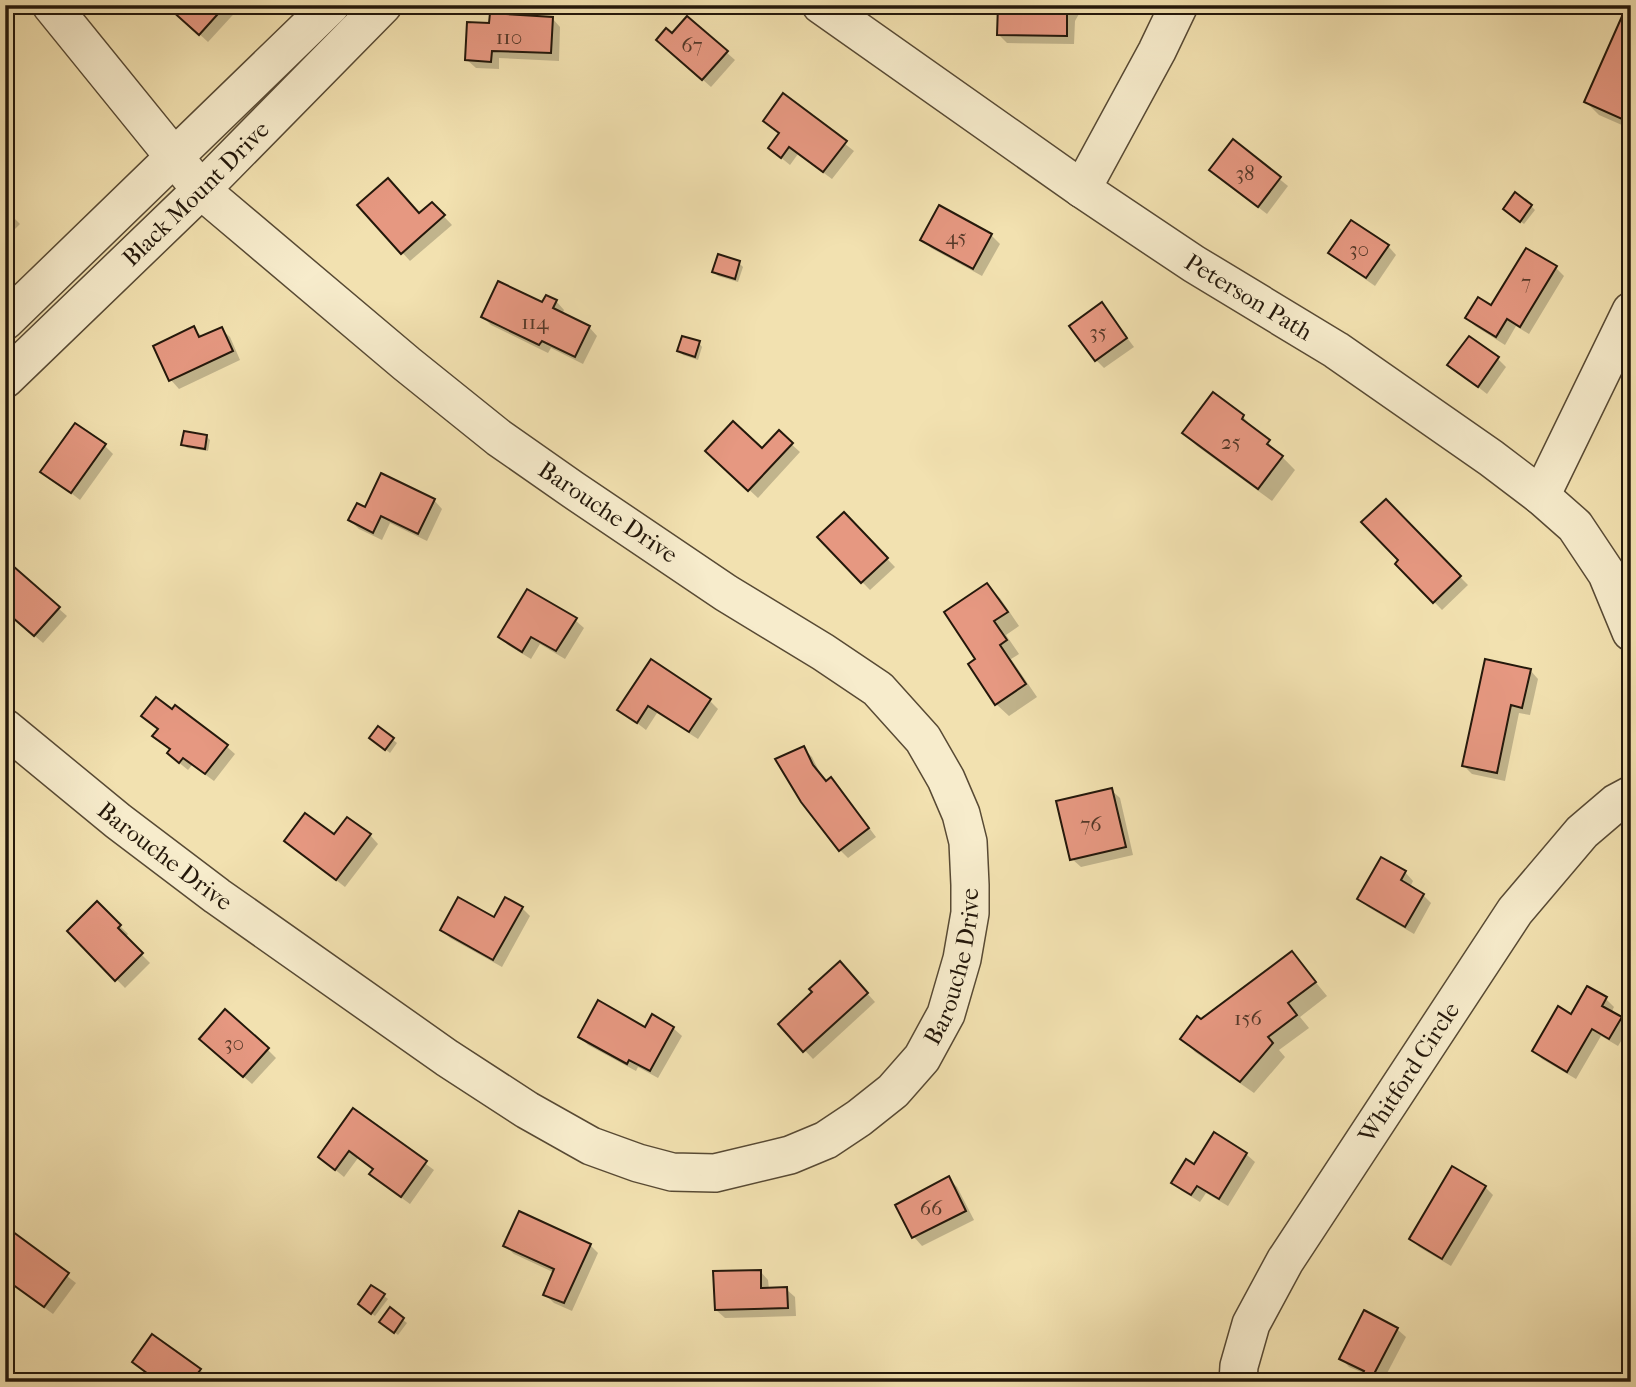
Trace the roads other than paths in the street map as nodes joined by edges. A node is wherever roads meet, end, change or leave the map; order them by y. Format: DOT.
graph roads {
  1 [pos="51,5"];
  2 [pos="331,5"];
  3 [pos="383,5"];
  4 [pos="821,5"];
  5 [pos="1179,5"];
  6 [pos="176,157"];
  7 [pos="1082,189"];
  8 [pos="201,190"];
  9 [pos="1631,311"];
  10 [pos="5,321"];
  11 [pos="5,379"];
  12 [pos="1542,496"];
  13 [pos="1631,632"];
  14 [pos="5,728"];
  15 [pos="1631,795"];
  16 [pos="1238,1382"];
  1 -- 6 [label="street, Barouche Drive"];
  2 -- 6 [label="street, Black Mount Drive"];
  3 -- 8 [label="street, Black Mount Drive"];
  4 -- 7 [label="street, Peterson Path"];
  5 -- 7 [label="street"];
  6 -- 8 [label="street, Barouche Drive"];
  6 -- 10 [label="street, Black Mount Drive"];
  7 -- 12 [label="street, Peterson Path"];
  8 -- 11 [label="street, Black Mount Drive"];
  8 -- 14 [label="street, Barouche Drive"];
  9 -- 12 [label="street"];
  12 -- 13 [label="street, Peterson Path"];
  15 -- 16 [label="street, Whitford Circle"];
}
